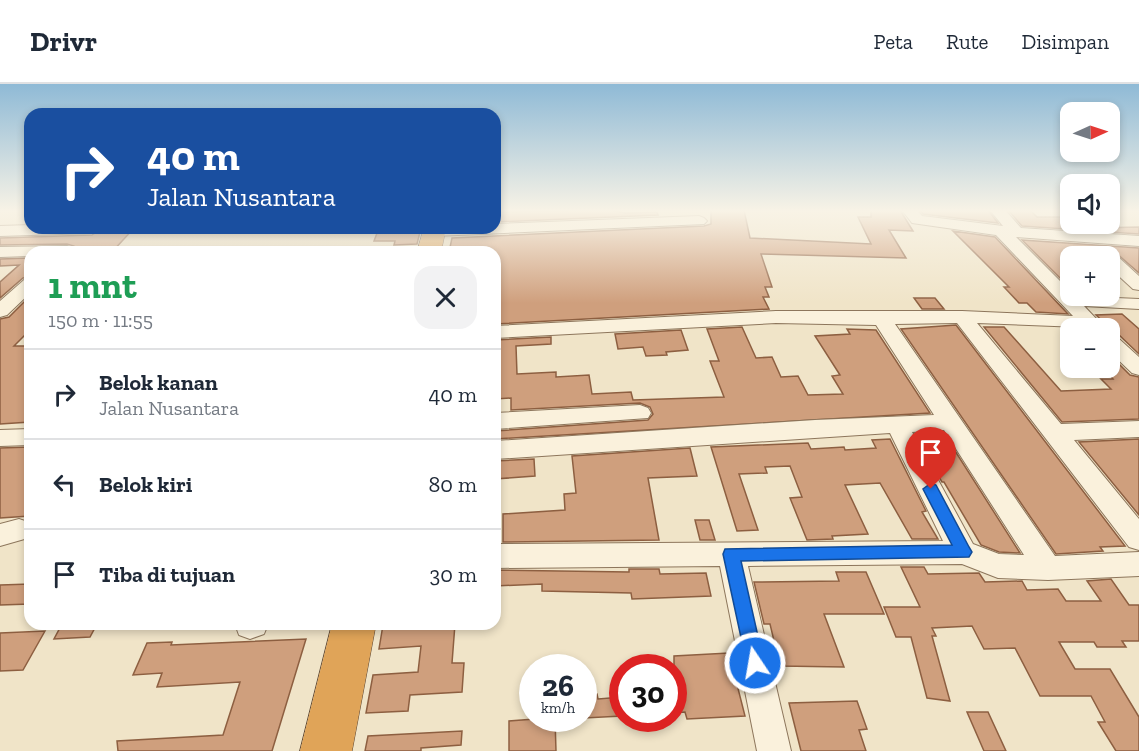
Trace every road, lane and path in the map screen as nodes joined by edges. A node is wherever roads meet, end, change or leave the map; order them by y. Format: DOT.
graph roads {
  1 [pos="1018,241"];
  2 [pos="0,252"];
  3 [pos="24,252"];
  4 [pos="1120,268"];
  5 [pos="1139,285"];
  6 [pos="24,289"];
  7 [pos="1060,290"];
  8 [pos="1120,303"];
  9 [pos="1139,304"];
  10 [pos="1074,306"];
  11 [pos="1,309"];
  12 [pos="962,316"];
  13 [pos="1086,318"];
  14 [pos="882,319"];
  15 [pos="1060,323"];
  16 [pos="501,332"];
  17 [pos="1120,350"];
  18 [pos="1139,368"];
  19 [pos="640,412"];
  20 [pos="501,421"];
  21 [pos="952,422"];
  22 [pos="898,426"];
  23 [pos="1139,429"];
  24 [pos="1054,433"];
  25 [pos="24,437"];
  26 [pos="0,438"];
  27 [pos="501,450"];
  28 [pos="1139,539"];
  29 [pos="963,552"];
  30 [pos="731,554"];
  31 [pos="501,556"];
  32 [pos="1139,564"];
  33 [pos="1048,568"];
  34 [pos="353,630"];
  35 [pos="326,751"];
  36 [pos="774,751"];
  1 -- 7 [label="street"];
  2 -- 3 [label="street"];
  4 -- 5 [label="street"];
  6 -- 11 [label="street"];
  8 -- 9 [label="street"];
  10 -- 13 [label="street"];
  12 -- 14 [label="street"];
  12 -- 15 [label="street"];
  12 -- 24 [label="street"];
  14 -- 16 [label="street"];
  14 -- 21 [label="street"];
  17 -- 18 [label="street"];
  19 -- 20 [label="street"];
  21 -- 22 [label="street"];
  21 -- 33 [label="street"];
  22 -- 27 [label="street"];
  22 -- 29 [label="street"];
  23 -- 24 [label="street"];
  24 -- 28 [label="street"];
  25 -- 26 [label="street"];
  29 -- 30 [label="street"];
  29 -- 33 [label="street"];
  30 -- 31 [label="street"];
  30 -- 36 [label="street"];
  32 -- 33 [label="street"];
  34 -- 35 [label="highway"];
}
